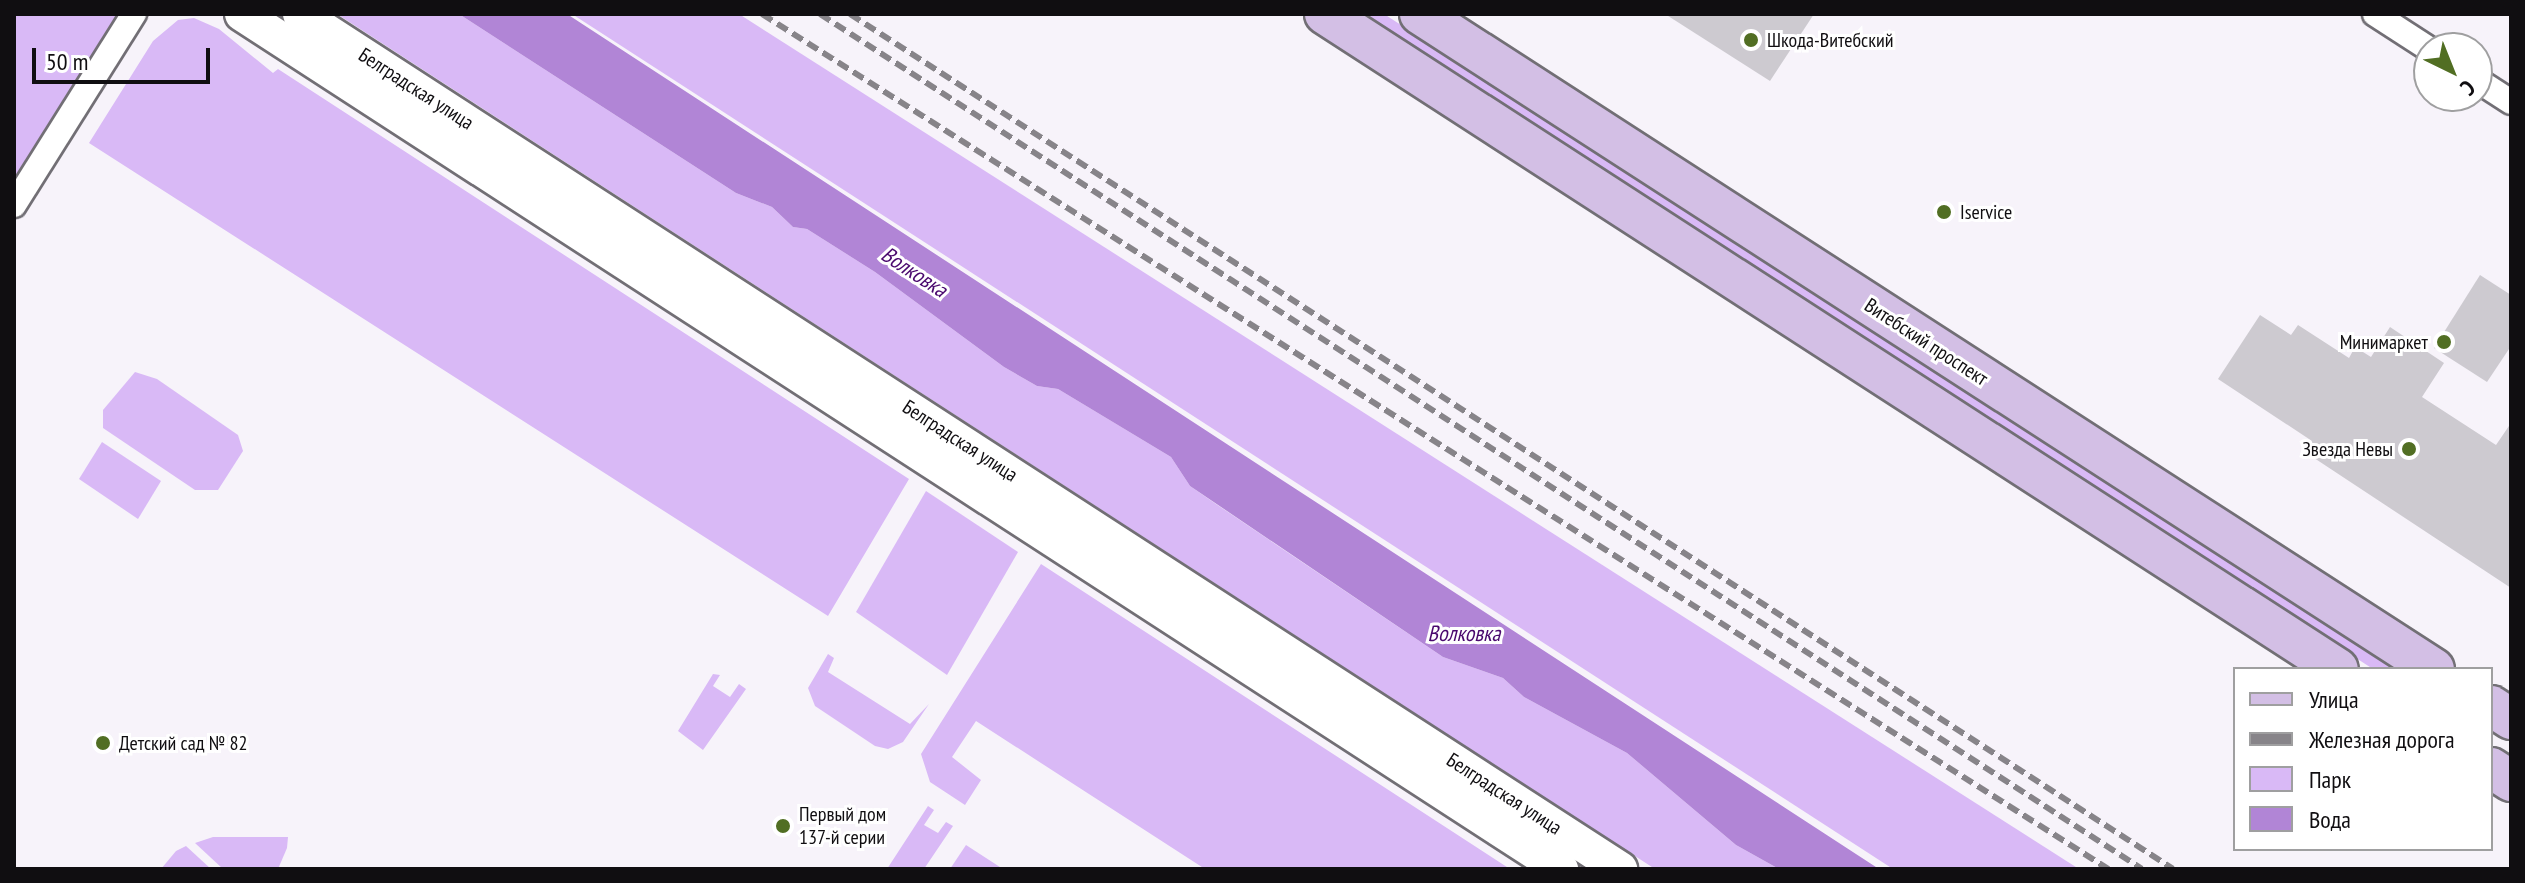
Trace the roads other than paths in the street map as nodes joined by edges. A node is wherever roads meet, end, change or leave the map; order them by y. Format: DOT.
graph roads {
  1 [pos="134,14"];
  2 [pos="242,14"];
  3 [pos="300,14"];
  4 [pos="1325,14"];
  5 [pos="1420,14"];
  6 [pos="2375,14"];
  7 [pos="2413,39"];
  8 [pos="2493,90"];
  9 [pos="2511,102"];
  10 [pos="14,205"];
  11 [pos="2335,667"];
  12 [pos="2431,667"];
  13 [pos="2493,707"];
  14 [pos="2511,719"];
  15 [pos="2493,769"];
  16 [pos="2511,781"];
  17 [pos="1561,869"];
  18 [pos="1620,869"];
  1 -- 10 [label="street"];
  2 -- 17 [label="street, Белградская улица"];
  3 -- 18 [label="street, Белградская улица"];
  4 -- 11 [label="main road"];
  5 -- 12 [label="main road, Витебский проспект"];
  6 -- 7 [label="street"];
  8 -- 9 [label="street"];
  13 -- 14 [label="main road"];
  15 -- 16 [label="main road"];
}
